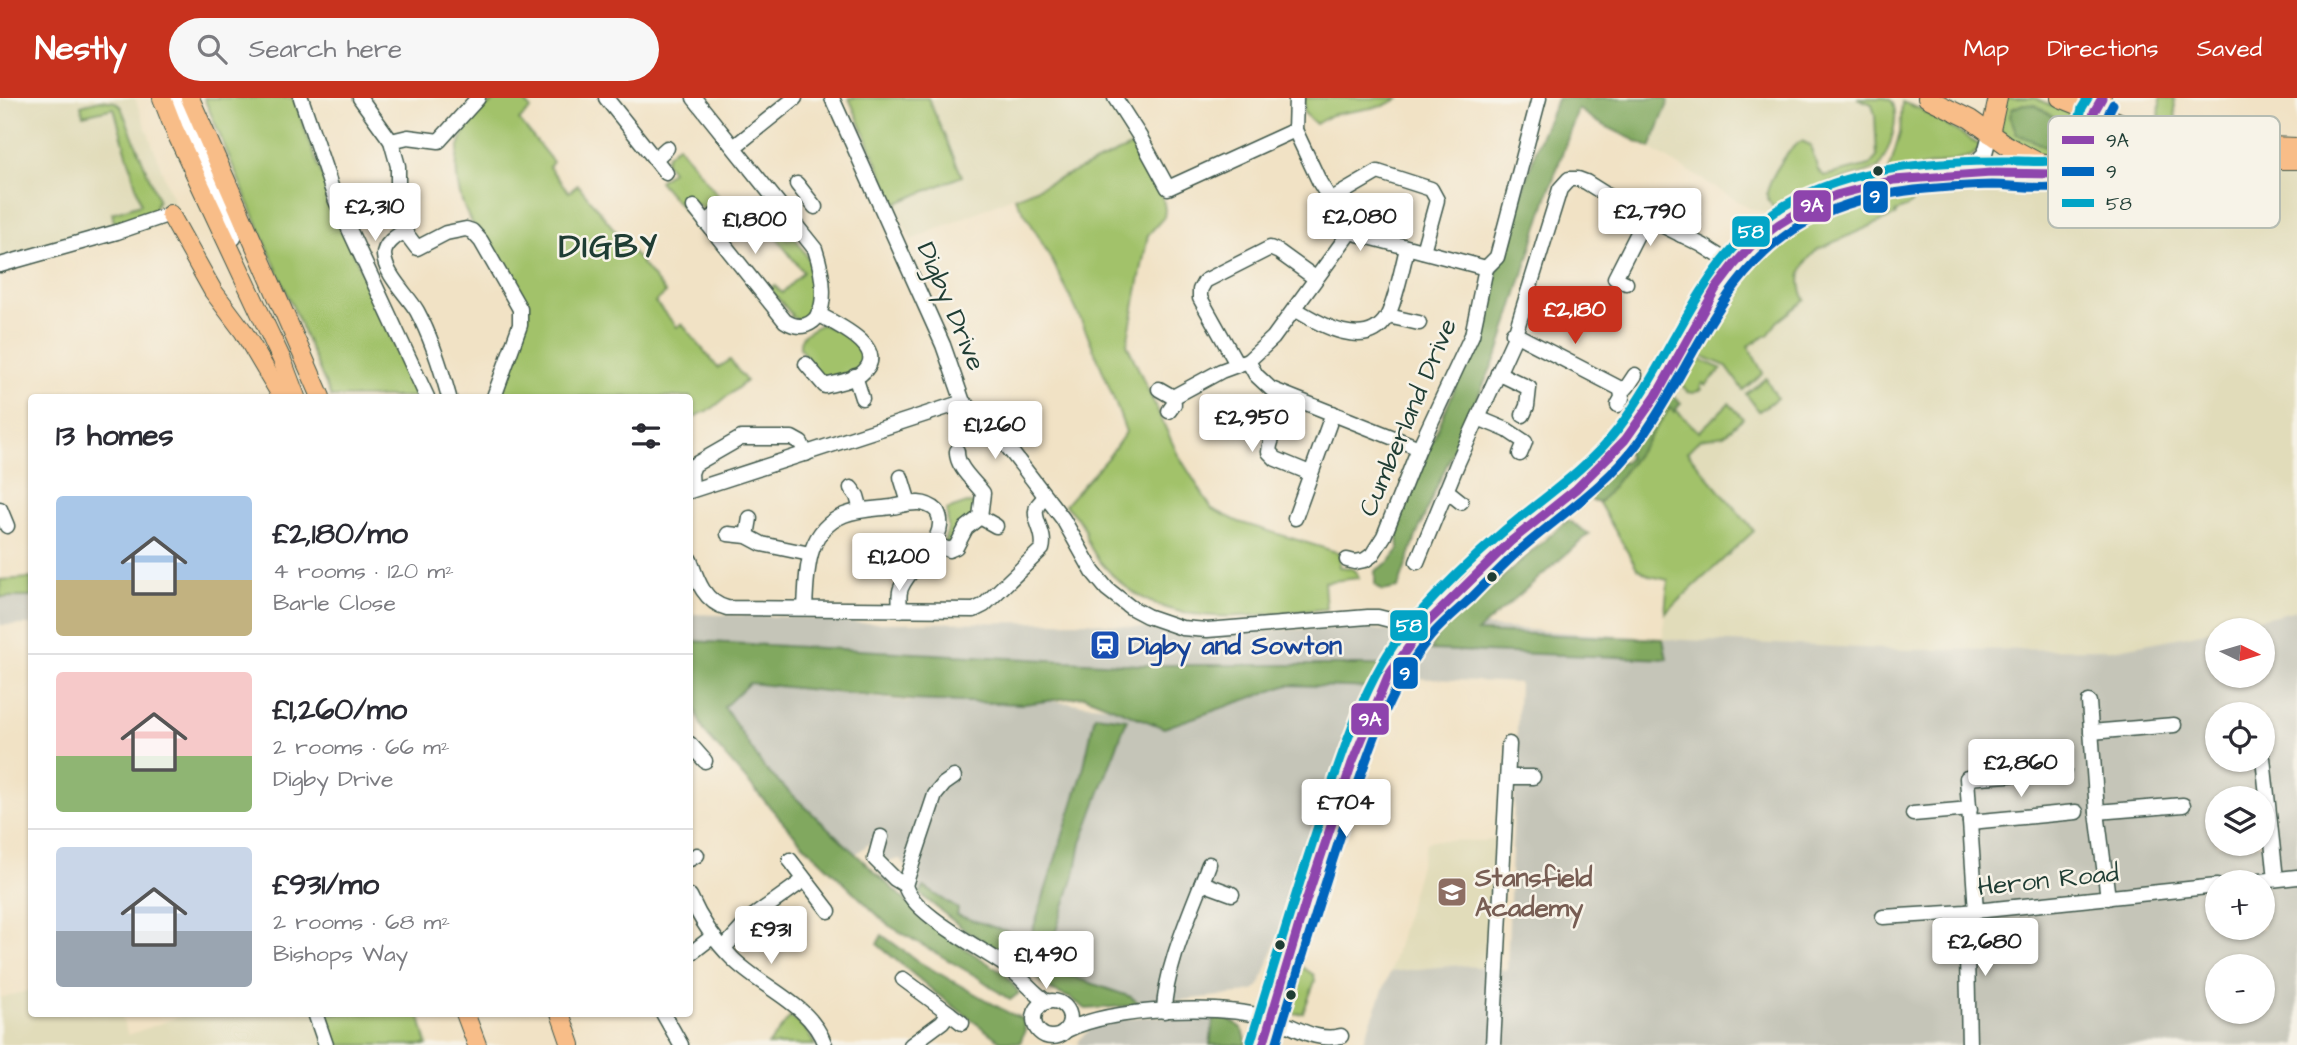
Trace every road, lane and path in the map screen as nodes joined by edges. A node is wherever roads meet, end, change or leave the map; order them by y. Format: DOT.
graph roads {
  1 [pos="162,98"];
  2 [pos="177,98"];
  3 [pos="301,98"];
  4 [pos="360,98"];
  5 [pos="478,98"];
  6 [pos="606,98"];
  7 [pos="694,98"];
  8 [pos="795,98"];
  9 [pos="832,98"];
  10 [pos="1115,98"];
  11 [pos="1296,98"];
  12 [pos="1539,98"];
  13 [pos="1927,98"];
  14 [pos="1998,98"];
  15 [pos="2060,98"];
  16 [pos="192,101"];
  17 [pos="2098,105"];
  18 [pos="2119,116"];
  19 [pos="1295,130"];
  20 [pos="1990,134"];
  21 [pos="391,141"];
  22 [pos="734,147"];
  23 [pos="667,148"];
  24 [pos="655,159"];
  25 [pos="2048,164"];
  26 [pos="666,173"];
  27 [pos="2048,174"];
  28 [pos="1894,180"];
  29 [pos="806,196"];
  30 [pos="1330,200"];
  31 [pos="694,207"];
  32 [pos="720,211"];
  33 [pos="786,212"];
  34 [pos="1690,212"];
  35 [pos="170,214"];
  36 [pos="1646,218"];
  37 [pos="706,223"];
  38 [pos="405,232"];
  39 [pos="1350,232"];
  40 [pos="1681,235"];
  41 [pos="1408,248"];
  42 [pos="1423,251"];
  43 [pos="0,265"];
  44 [pos="1734,265"];
  45 [pos="1486,268"];
  46 [pos="240,271"];
  47 [pos="1315,278"];
  48 [pos="1617,278"];
  49 [pos="1295,309"];
  50 [pos="818,314"];
  51 [pos="1388,316"];
  52 [pos="1419,323"];
  53 [pos="1513,333"];
  54 [pos="1242,362"];
  55 [pos="806,364"];
  56 [pos="1499,373"];
  57 [pos="1635,375"];
  58 [pos="855,376"];
  59 [pos="1159,389"];
  60 [pos="1621,389"];
  61 [pos="280,394"];
  62 [pos="295,394"];
  63 [pos="320,394"];
  64 [pos="426,394"];
  65 [pos="448,394"];
  66 [pos="495,394"];
  67 [pos="1286,396"];
  68 [pos="862,398"];
  69 [pos="963,402"];
  70 [pos="1618,405"];
  71 [pos="1333,413"];
  72 [pos="1523,415"];
  73 [pos="1478,418"];
  74 [pos="1419,448"];
  75 [pos="957,451"];
  76 [pos="806,454"];
  77 [pos="1520,454"];
  78 [pos="693,468"];
  79 [pos="1310,473"];
  80 [pos="901,477"];
  81 [pos="851,488"];
  82 [pos="693,489"];
  83 [pos="1447,490"];
  84 [pos="1045,498"];
  85 [pos="1461,502"];
  86 [pos="909,503"];
  87 [pos="0,509"];
  88 [pos="861,510"];
  89 [pos="980,517"];
  90 [pos="750,518"];
  91 [pos="1295,519"];
  92 [pos="6,526"];
  93 [pos="996,526"];
  94 [pos="729,534"];
  95 [pos="747,536"];
  96 [pos="933,543"];
  97 [pos="810,554"];
  98 [pos="1347,560"];
  99 [pos="1417,562"];
  100 [pos="693,567"];
  101 [pos="805,608"];
  102 [pos="900,610"];
  103 [pos="1422,628"];
  104 [pos="2089,702"];
  105 [pos="2174,725"];
  106 [pos="2091,732"];
  107 [pos="1509,744"];
  108 [pos="693,747"];
  109 [pos="705,761"];
  110 [pos="2064,771"];
  111 [pos="2265,772"];
  112 [pos="954,777"];
  113 [pos="1509,777"];
  114 [pos="1533,778"];
  115 [pos="2183,805"];
  116 [pos="2076,812"];
  117 [pos="2097,813"];
  118 [pos="1913,814"];
  119 [pos="1970,816"];
  120 [pos="881,837"];
  121 [pos="790,860"];
  122 [pos="1209,864"];
  123 [pos="2297,877"];
  124 [pos="2276,879"];
  125 [pos="804,880"];
  126 [pos="1202,883"];
  127 [pos="905,885"];
  128 [pos="2205,887"];
  129 [pos="1232,894"];
  130 [pos="2108,898"];
  131 [pos="693,902"];
  132 [pos="829,911"];
  133 [pos="1971,912"];
  134 [pos="1883,917"];
  135 [pos="712,937"];
  136 [pos="724,948"];
  137 [pos="693,952"];
  138 [pos="904,979"];
  139 [pos="1022,979"];
  140 [pos="1047,1002"];
  141 [pos="1164,1011"];
  142 [pos="949,1013"];
  143 [pos="1069,1013"];
  144 [pos="1035,1015"];
  145 [pos="316,1017"];
  146 [pos="466,1017"];
  147 [pos="561,1017"];
  148 [pos="665,1017"];
  149 [pos="1097,1019"];
  150 [pos="1271,1019"];
  151 [pos="962,1023"];
  152 [pos="1341,1036"];
  153 [pos="1056,1037"];
  154 [pos="1036,1038"];
  155 [pos="326,1045"];
  156 [pos="477,1045"];
  157 [pos="571,1045"];
  158 [pos="681,1045"];
  159 [pos="825,1045"];
  160 [pos="911,1045"];
  161 [pos="1263,1045"];
  162 [pos="1493,1045"];
  163 [pos="1969,1045"];
  1 -- 46 [label="main road"];
  2 -- 46 [label="street"];
  3 -- 64 [label="street"];
  4 -- 21 [label="street"];
  5 -- 21 [label="street"];
  6 -- 24 [label="street"];
  7 -- 22 [label="street"];
  8 -- 22 [label="street"];
  9 -- 69 [label="street, Digby Drive"];
  10 -- 19 [label="street"];
  11 -- 19 [label="street"];
  12 -- 45 [label="street, Cumberland Drive"];
  13 -- 20 [label="main road"];
  14 -- 20 [label="main road"];
  15 -- 17 [label="main road"];
  16 -- 63 [label="main road"];
  17 -- 18 [label="main road"];
  19 -- 30 [label="street"];
  20 -- 25 [label="main road"];
  20 -- 28 [label="street"];
  21 -- 38 [label="street"];
  22 -- 33 [label="street"];
  23 -- 24 [label="street"];
  24 -- 26 [label="street"];
  27 -- 28 [label="street"];
  28 -- 44 [label="street"];
  29 -- 33 [label="street"];
  30 -- 39 [label="street"];
  30 -- 42 [label="street"];
  31 -- 37 [label="street"];
  32 -- 37 [label="street"];
  33 -- 50 [label="street"];
  34 -- 40 [label="street"];
  35 -- 43 [label="street"];
  35 -- 61 [label="main road"];
  36 -- 40 [label="street"];
  36 -- 48 [label="street"];
  36 -- 53 [label="street"];
  37 -- 50 [label="street"];
  38 -- 65 [label="street"];
  38 -- 66 [label="street"];
  39 -- 41 [label="street"];
  39 -- 47 [label="street"];
  40 -- 44 [label="street"];
  41 -- 42 [label="street"];
  41 -- 51 [label="street"];
  42 -- 45 [label="street"];
  44 -- 103 [label="street"];
  45 -- 74 [label="street, Cumberland Drive"];
  46 -- 62 [label="main road"];
  47 -- 49 [label="street"];
  47 -- 54 [label="street"];
  49 -- 51 [label="street"];
  49 -- 54 [label="street"];
  50 -- 58 [label="street"];
  51 -- 52 [label="street"];
  53 -- 56 [label="street"];
  53 -- 60 [label="street"];
  54 -- 59 [label="street"];
  54 -- 67 [label="street"];
  55 -- 58 [label="street"];
  56 -- 72 [label="street"];
  56 -- 73 [label="street"];
  57 -- 60 [label="street"];
  58 -- 68 [label="street"];
  60 -- 70 [label="street"];
  67 -- 71 [label="street"];
  67 -- 79 [label="street"];
  69 -- 76 [label="street"];
  69 -- 84 [label="street, Digby Drive"];
  71 -- 74 [label="street"];
  71 -- 79 [label="street"];
  73 -- 77 [label="street"];
  73 -- 83 [label="street"];
  74 -- 98 [label="street, Cumberland Drive"];
  75 -- 89 [label="street"];
  76 -- 78 [label="street"];
  76 -- 82 [label="street"];
  79 -- 91 [label="street"];
  80 -- 86 [label="street"];
  81 -- 88 [label="street"];
  83 -- 85 [label="street"];
  83 -- 99 [label="street"];
  84 -- 102 [label="street"];
  84 -- 103 [label="street, Digby Drive"];
  86 -- 88 [label="street"];
  86 -- 96 [label="street"];
  87 -- 92 [label="street"];
  88 -- 97 [label="street"];
  89 -- 93 [label="street"];
  89 -- 96 [label="street"];
  90 -- 95 [label="street"];
  94 -- 95 [label="street"];
  95 -- 97 [label="street"];
  96 -- 102 [label="street"];
  97 -- 101 [label="street"];
  100 -- 101 [label="street"];
  101 -- 102 [label="street"];
  103 -- 150 [label="street"];
  104 -- 106 [label="street"];
  105 -- 106 [label="street"];
  106 -- 117 [label="street"];
  107 -- 113 [label="street"];
  108 -- 109 [label="street"];
  110 -- 119 [label="street"];
  111 -- 124 [label="street"];
  112 -- 127 [label="street"];
  113 -- 114 [label="street"];
  113 -- 162 [label="street"];
  115 -- 117 [label="street"];
  116 -- 119 [label="street"];
  117 -- 130 [label="street"];
  118 -- 119 [label="street"];
  119 -- 133 [label="street"];
  120 -- 127 [label="street"];
  121 -- 125 [label="street"];
  122 -- 126 [label="street"];
  123 -- 124 [label="street"];
  125 -- 132 [label="street"];
  125 -- 136 [label="street"];
  126 -- 129 [label="street"];
  126 -- 141 [label="street"];
  127 -- 139 [label="street"];
  128 -- 130 [label="street, Heron Road"];
  130 -- 133 [label="street, Heron Road"];
  131 -- 135 [label="street"];
  133 -- 134 [label="street, Heron Road"];
  133 -- 163 [label="street"];
  135 -- 136 [label="street"];
  135 -- 137 [label="street"];
  136 -- 159 [label="street"];
  138 -- 142 [label="street"];
  139 -- 140 [label="street"];
  139 -- 144 [label="street"];
  140 -- 143 [label="street"];
  140 -- 144 [label="street"];
  141 -- 149 [label="street"];
  141 -- 150 [label="street"];
  142 -- 151 [label="street"];
  142 -- 160 [label="street"];
  143 -- 149 [label="street"];
  143 -- 153 [label="street"];
  144 -- 154 [label="street"];
  145 -- 155 [label="street"];
  146 -- 156 [label="main road"];
  147 -- 157 [label="main road"];
  148 -- 158 [label="street"];
  149 -- 153 [label="street"];
  150 -- 152 [label="street"];
  150 -- 161 [label="street"];
  153 -- 154 [label="street"];
}
